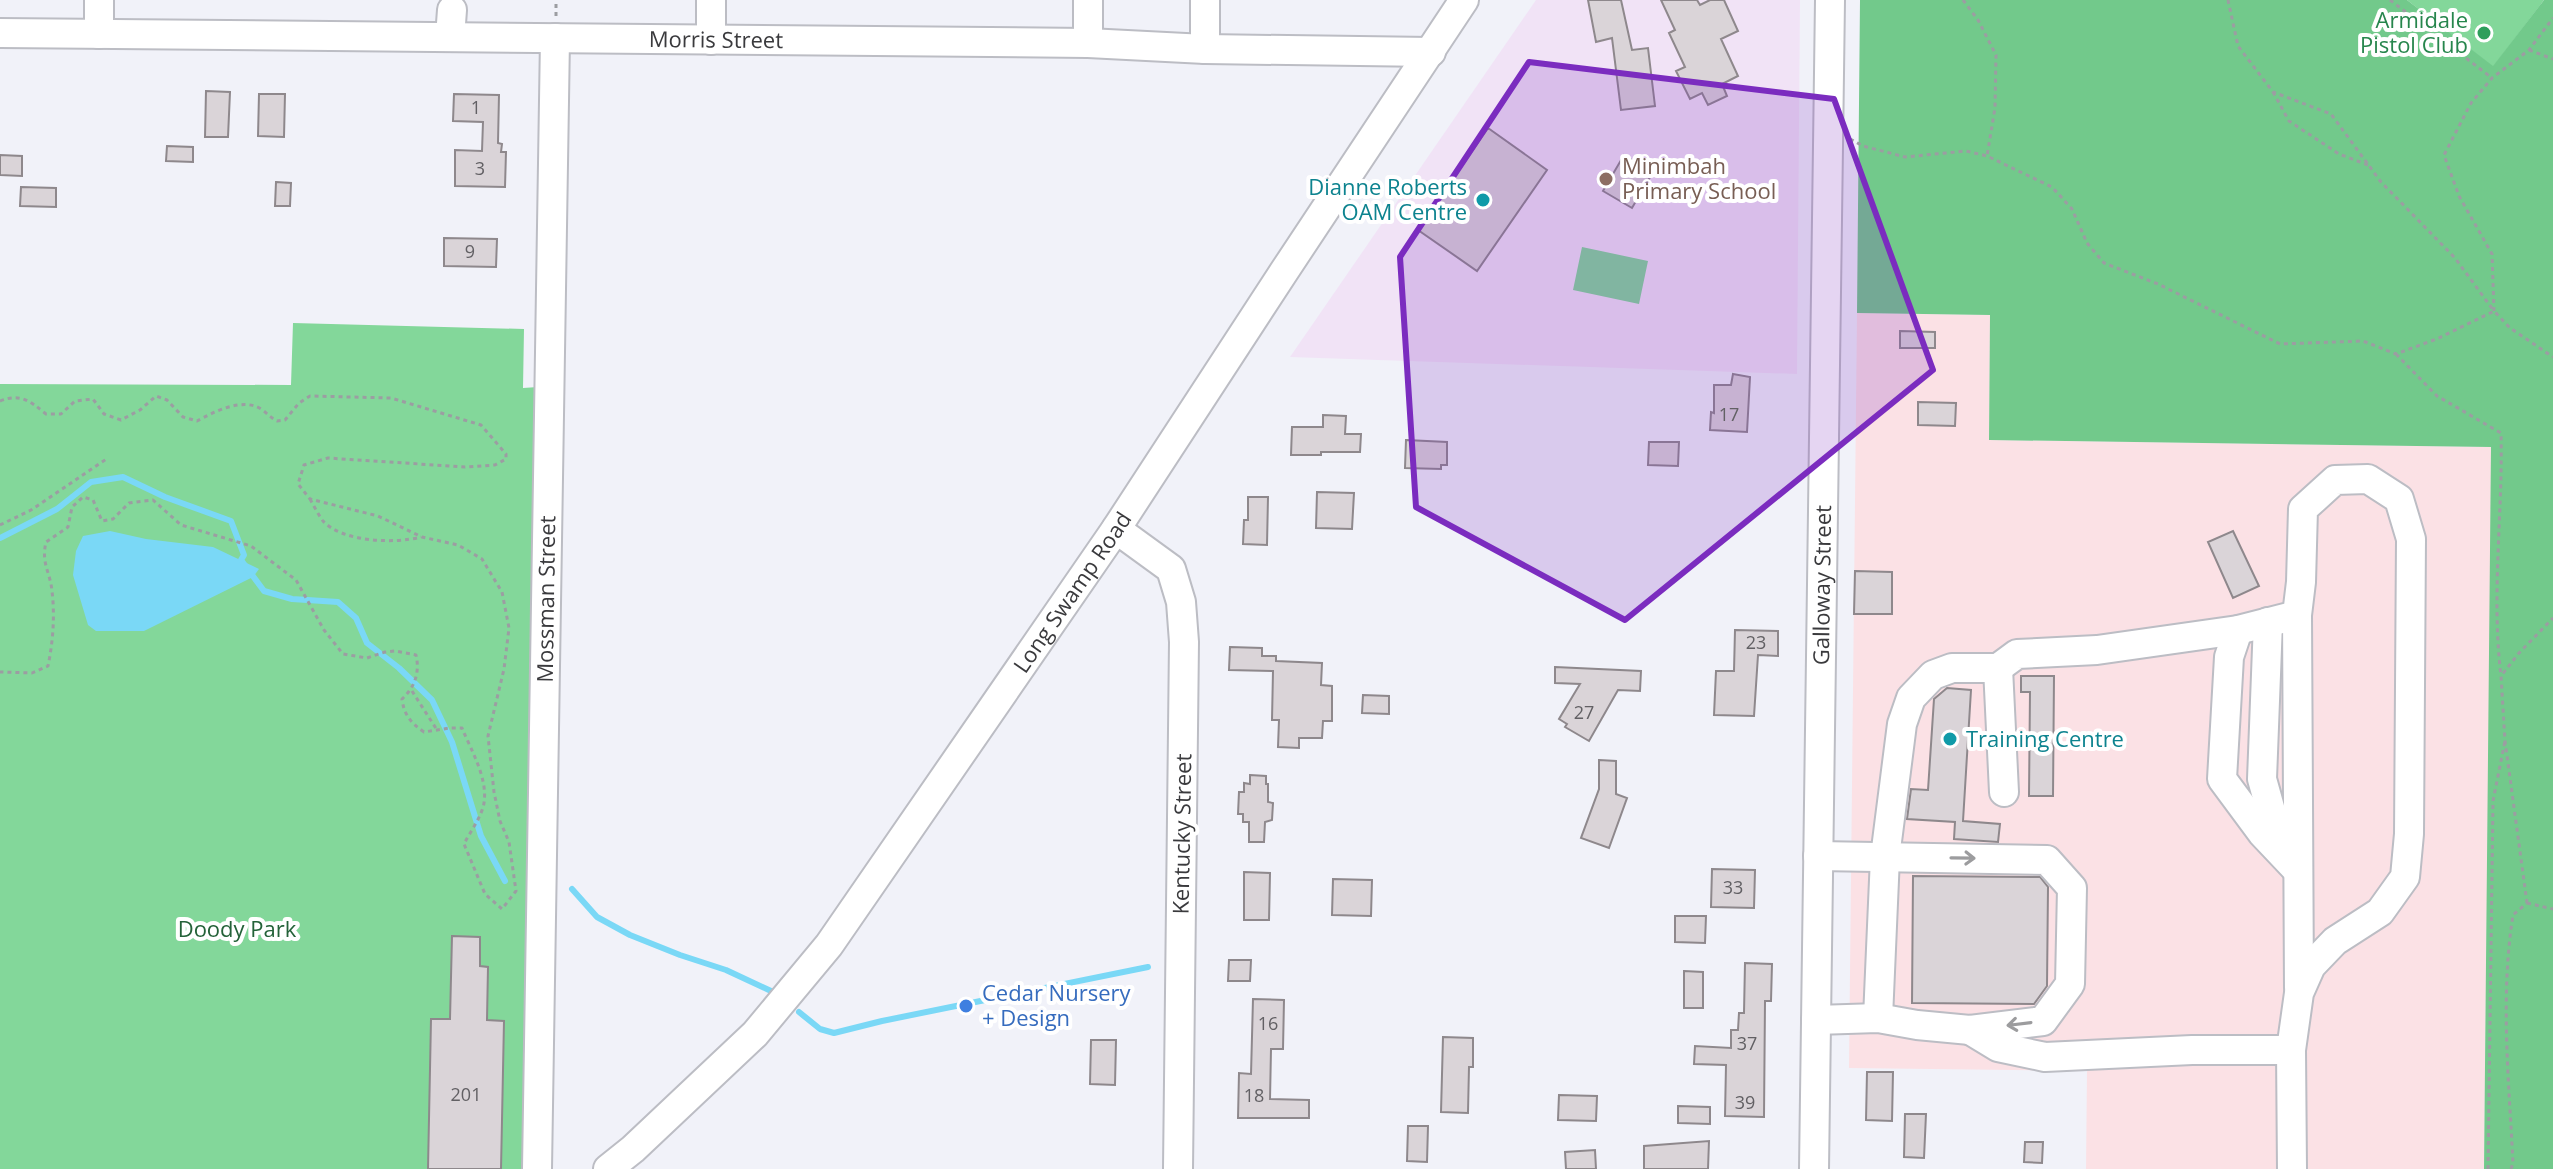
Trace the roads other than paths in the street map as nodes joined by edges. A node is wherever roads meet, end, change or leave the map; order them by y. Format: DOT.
graph roads {
  1 [pos="99,0"];
  2 [pos="711,0"];
  3 [pos="1088,0"];
  4 [pos="1205,0"];
  5 [pos="1464,0"];
  6 [pos="1830,0"];
  7 [pos="0,33"];
  8 [pos="99,34"];
  9 [pos="555,38"];
  10 [pos="711,40"];
  11 [pos="1088,43"];
  12 [pos="1205,49"];
  13 [pos="1431,52"];
  14 [pos="1116,529"];
  15 [pos="2297,615"];
  16 [pos="2268,622"];
  17 [pos="2238,630"];
  18 [pos="1998,668"];
  19 [pos="2004,792"];
  20 [pos="1818,856"];
  21 [pos="1885,857"];
  22 [pos="2291,863"];
  23 [pos="2299,993"];
  24 [pos="1878,1018"];
  25 [pos="1816,1020"];
  26 [pos="1970,1030"];
  27 [pos="2291,1050"];
  28 [pos="626,1159"];
  29 [pos="538,1165"];
  30 [pos="608,1169"];
  31 [pos="1178,1169"];
  32 [pos="1814,1169"];
  33 [pos="2292,1169"];
  1 -- 8 [label="street"];
  2 -- 10 [label="street"];
  3 -- 11 [label="street"];
  4 -- 12 [label="street"];
  5 -- 13 [label="street, Long Swamp Road"];
  6 -- 20 [label="street, Galloway Street"];
  7 -- 8 [label="street, Morris Street"];
  8 -- 9 [label="street, Morris Street"];
  9 -- 10 [label="street, Morris Street"];
  9 -- 29 [label="street, Mossman Street"];
  10 -- 11 [label="street, Morris Street"];
  11 -- 12 [label="street, Morris Street"];
  12 -- 13 [label="street, Morris Street"];
  13 -- 14 [label="street, Long Swamp Road"];
  14 -- 28 [label="street, Long Swamp Road"];
  14 -- 31 [label="street, Kentucky Street"];
  15 -- 16 [label="street"];
  15 -- 22 [label="street"];
  15 -- 23 [label="street"];
  16 -- 17 [label="street"];
  16 -- 22 [label="street"];
  17 -- 18 [label="street"];
  17 -- 22 [label="street"];
  18 -- 19 [label="street"];
  18 -- 21 [label="street"];
  20 -- 21 [label="street"];
  20 -- 25 [label="street, Galloway Street"];
  21 -- 24 [label="street"];
  21 -- 26 [label="street, one-way"];
  22 -- 23 [label="street"];
  23 -- 27 [label="street"];
  24 -- 25 [label="street"];
  24 -- 26 [label="street"];
  25 -- 32 [label="street, Galloway Street"];
  26 -- 27 [label="street"];
  27 -- 33 [label="street"];
  28 -- 30 [label="street, Long Swamp Road"];
}
